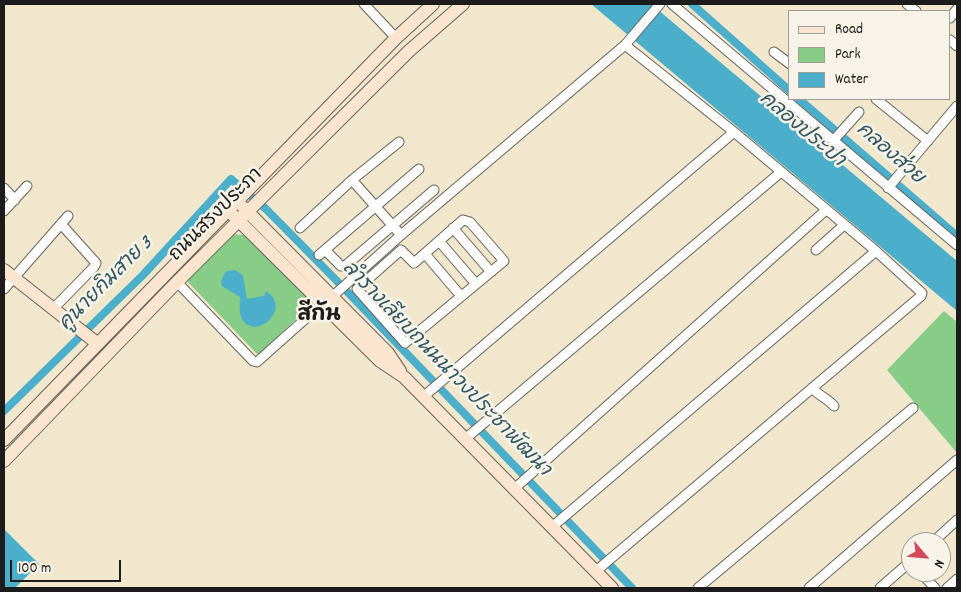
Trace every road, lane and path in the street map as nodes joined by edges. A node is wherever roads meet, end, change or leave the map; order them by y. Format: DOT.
graph roads {
  1 [pos="364,4"];
  2 [pos="433,4"];
  3 [pos="463,4"];
  4 [pos="672,4"];
  5 [pos="659,6"];
  6 [pos="396,38"];
  7 [pos="628,42"];
  8 [pos="774,52"];
  9 [pos="788,62"];
  10 [pos="787,95"];
  11 [pos="793,100"];
  12 [pos="877,100"];
  13 [pos="957,106"];
  14 [pos="859,112"];
  15 [pos="320,115"];
  16 [pos="333,126"];
  17 [pos="734,132"];
  18 [pos="837,137"];
  19 [pos="928,141"];
  20 [pos="398,142"];
  21 [pos="419,170"];
  22 [pos="781,172"];
  23 [pos="352,180"];
  24 [pos="892,184"];
  25 [pos="27,186"];
  26 [pos="4,188"];
  27 [pos="434,190"];
  28 [pos="15,200"];
  29 [pos="236,203"];
  30 [pos="376,207"];
  31 [pos="251,209"];
  32 [pos="826,210"];
  33 [pos="4,211"];
  34 [pos="68,216"];
  35 [pos="61,224"];
  36 [pos="844,225"];
  37 [pos="393,226"];
  38 [pos="300,228"];
  39 [pos="452,228"];
  40 [pos="401,235"];
  41 [pos="440,241"];
  42 [pos="957,246"];
  43 [pos="816,250"];
  44 [pos="876,252"];
  45 [pos="425,254"];
  46 [pos="490,272"];
  47 [pos="9,274"];
  48 [pos="177,282"];
  49 [pos="476,284"];
  50 [pos="4,290"];
  51 [pos="461,296"];
  52 [pos="329,299"];
  53 [pos="53,309"];
  54 [pos="90,338"];
  55 [pos="812,388"];
  56 [pos="423,397"];
  57 [pos="834,406"];
  58 [pos="913,408"];
  59 [pos="469,436"];
  60 [pos="4,440"];
  61 [pos="957,460"];
  62 [pos="4,461"];
  63 [pos="518,485"];
  64 [pos="957,520"];
  65 [pos="555,525"];
  66 [pos="944,532"];
  67 [pos="603,566"];
  68 [pos="901,570"];
  69 [pos="957,580"];
  70 [pos="612,588"];
  71 [pos="698,588"];
  72 [pos="809,588"];
  73 [pos="880,588"];
  74 [pos="947,588"];
  1 -- 6 [label="street"];
  2 -- 6 [label="main road, ถนนสรงประภา"];
  3 -- 16 [label="main road, ถนนสรงประภา"];
  4 -- 10 [label="street"];
  5 -- 7 [label="street"];
  6 -- 15 [label="main road, ถนนสรงประภา"];
  7 -- 17 [label="street"];
  7 -- 40 [label="street"];
  8 -- 9 [label="street"];
  11 -- 18 [label="street"];
  12 -- 19 [label="street"];
  13 -- 19 [label="street"];
  14 -- 18 [label="street"];
  15 -- 16 [label="main road"];
  15 -- 29 [label="main road, ถนนสรงประภา"];
  16 -- 31 [label="main road, ถนนสรงประภา"];
  17 -- 22 [label="street"];
  17 -- 56 [label="street"];
  18 -- 24 [label="street"];
  19 -- 24 [label="street"];
  20 -- 23 [label="street"];
  21 -- 30 [label="street"];
  22 -- 32 [label="street"];
  22 -- 59 [label="street"];
  23 -- 30 [label="street"];
  23 -- 38 [label="street"];
  24 -- 42 [label="street"];
  25 -- 28 [label="street"];
  26 -- 28 [label="street"];
  27 -- 37 [label="street"];
  28 -- 33 [label="street"];
  29 -- 31 [label="main road"];
  29 -- 54 [label="main road, ถนนสรงประภา"];
  30 -- 37 [label="street"];
  30 -- 37 [label="street"];
  31 -- 48 [label="main road, ถนนสรงประภา"];
  31 -- 52 [label="main road"];
  32 -- 36 [label="street"];
  32 -- 63 [label="street"];
  34 -- 35 [label="street"];
  35 -- 47 [label="street"];
  35 -- 53 [label="street"];
  36 -- 43 [label="street"];
  36 -- 44 [label="street"];
  37 -- 40 [label="street"];
  39 -- 41 [label="street"];
  39 -- 46 [label="street"];
  39 -- 46 [label="street"];
  40 -- 52 [label="street"];
  41 -- 45 [label="street"];
  41 -- 49 [label="street"];
  44 -- 55 [label="street"];
  44 -- 65 [label="street"];
  45 -- 51 [label="street"];
  45 -- 51 [label="street"];
  46 -- 49 [label="street"];
  47 -- 50 [label="street"];
  47 -- 53 [label="main road"];
  48 -- 52 [label="street"];
  48 -- 62 [label="main road, ถนนสรงประภา"];
  49 -- 51 [label="street"];
  52 -- 56 [label="main road"];
  53 -- 54 [label="main road"];
  54 -- 60 [label="main road, ถนนสรงประภา"];
  55 -- 57 [label="street"];
  55 -- 67 [label="street"];
  56 -- 59 [label="main road"];
  58 -- 71 [label="street"];
  59 -- 63 [label="main road"];
  61 -- 72 [label="street"];
  63 -- 65 [label="main road"];
  64 -- 66 [label="street"];
  65 -- 67 [label="main road"];
  67 -- 70 [label="main road"];
  68 -- 73 [label="street"];
  69 -- 74 [label="street"];
}
